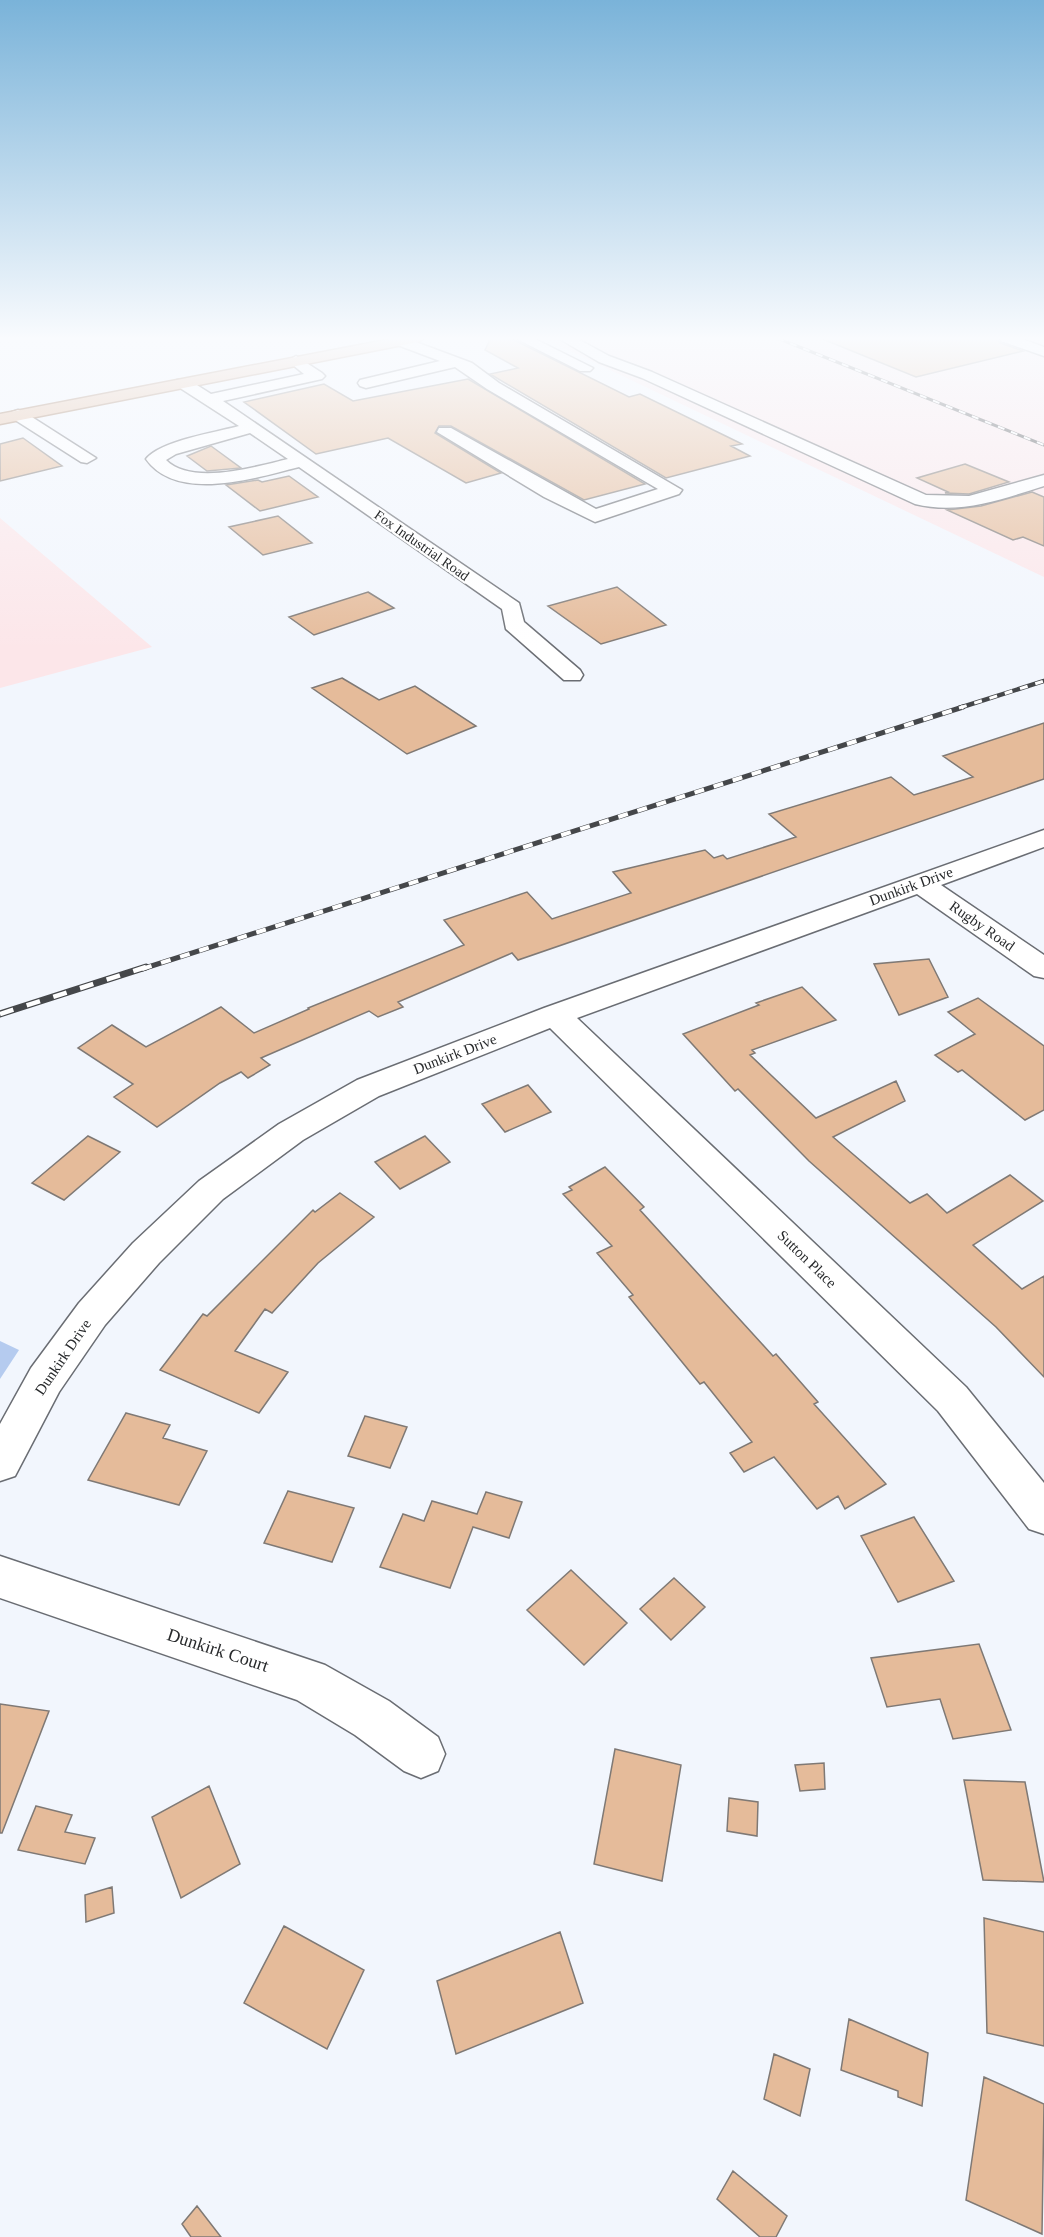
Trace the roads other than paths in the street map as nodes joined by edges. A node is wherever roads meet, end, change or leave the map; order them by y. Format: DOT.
graph roads {
  1 [pos="61,442"];
  2 [pos="197,442"];
  3 [pos="276,442"];
  4 [pos="463,442"];
  5 [pos="588,442"];
  6 [pos="795,442"];
  7 [pos="87,459"];
  8 [pos="302,460"];
  9 [pos="1044,480"];
  10 [pos="572,675"];
  11 [pos="1044,838"];
  12 [pos="920,883"];
  13 [pos="1044,969"];
  14 [pos="555,1016"];
  15 [pos="0,1463"];
  16 [pos="1044,1515"];
  17 [pos="0,1577"];
  18 [pos="421,1754"];
  1 -- 7 [label="street"];
  2 -- 8 [label="street"];
  3 -- 8 [label="street, Fox Industrial Road"];
  4 -- 5 [label="street"];
  6 -- 9 [label="street"];
  8 -- 10 [label="street, Fox Industrial Road"];
  11 -- 12 [label="street, Dunkirk Drive"];
  12 -- 13 [label="street, Rugby Road"];
  12 -- 14 [label="street, Dunkirk Drive"];
  14 -- 15 [label="street, Dunkirk Drive"];
  14 -- 16 [label="street, Sutton Place"];
  17 -- 18 [label="street, Dunkirk Court"];
}
